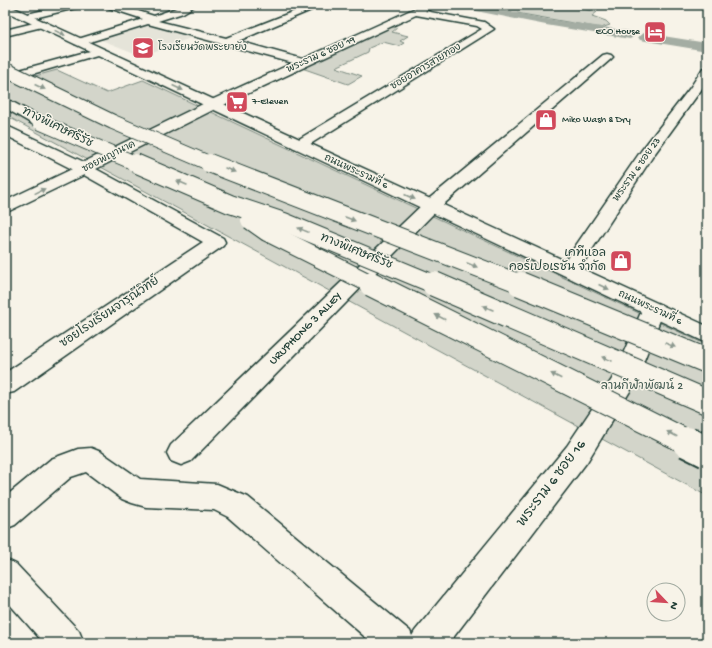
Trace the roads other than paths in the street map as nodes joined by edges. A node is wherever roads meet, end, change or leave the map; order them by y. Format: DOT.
graph roads {
  1 [pos="77,5"];
  2 [pos="109,5"];
  3 [pos="191,5"];
  4 [pos="318,5"];
  5 [pos="430,5"];
  6 [pos="5,7"];
  7 [pos="416,12"];
  8 [pos="26,17"];
  9 [pos="150,20"];
  10 [pos="42,24"];
  11 [pos="5,33"];
  12 [pos="227,41"];
  13 [pos="79,42"];
  14 [pos="100,52"];
  15 [pos="607,57"];
  16 [pos="304,63"];
  17 [pos="5,69"];
  18 [pos="707,71"];
  19 [pos="5,78"];
  20 [pos="5,102"];
  21 [pos="212,105"];
  22 [pos="5,129"];
  23 [pos="299,145"];
  24 [pos="85,169"];
  25 [pos="230,204"];
  26 [pos="431,206"];
  27 [pos="5,208"];
  28 [pos="569,270"];
  29 [pos="653,310"];
  30 [pos="707,335"];
  31 [pos="707,360"];
  32 [pos="5,385"];
  33 [pos="707,402"];
  34 [pos="707,452"];
  35 [pos="181,453"];
  36 [pos="5,515"];
  37 [pos="5,575"];
  38 [pos="67,643"];
  39 [pos="398,643"];
  40 [pos="427,643"];
  1 -- 8 [label="main road"];
  2 -- 9 [label="main road"];
  3 -- 9 [label="main road"];
  4 -- 12 [label="main road"];
  5 -- 7 [label="main road, พระราม 6 ซอย 19"];
  6 -- 8 [label="main road, ถนนพระรามที่ 6"];
  7 -- 16 [label="main road, พระราม 6 ซอย 19"];
  7 -- 23 [label="main road, ซอยอาคารสายทอง"];
  8 -- 10 [label="main road, ถนนพระรามที่ 6"];
  9 -- 12 [label="main road"];
  9 -- 13 [label="main road"];
  10 -- 11 [label="main road"];
  10 -- 13 [label="main road, ถนนพระรามที่ 6, one-way"];
  12 -- 16 [label="main road"];
  13 -- 14 [label="main road, ถนนพระรามที่ 6"];
  14 -- 19 [label="main road"];
  14 -- 21 [label="main road, ถนนพระรามที่ 6, one-way"];
  15 -- 26 [label="main road, URUPHONG 3 ALLEY"];
  16 -- 21 [label="main road, พระราม 6 ซอย 19"];
  17 -- 31 [label="main road, one-way, bridge"];
  18 -- 28 [label="main road, พระราม 6 ซอย 23"];
  25 -- 20 [label="main road, ทางพิเศษศรีรัช, one-way, bridge"];
  21 -- 23 [label="main road, ถนนพระรามที่ 6"];
  21 -- 24 [label="main road, ซอยพญานาค"];
  22 -- 24 [label="main road"];
  23 -- 26 [label="main road, ถนนพระรามที่ 6, one-way"];
  27 -- 24 [label="main road, ซอยพญานาค, one-way"];
  24 -- 32 [label="main road, ซอยโรงเรียนจารุณีวิทย์"];
  33 -- 25 [label="main road, ทางพิเศษศรีรัช, one-way, bridge"];
  34 -- 25 [label="main road, one-way, bridge"];
  26 -- 28 [label="main road, ถนนพระรามที่ 6"];
  26 -- 35 [label="main road, URUPHONG 3 ALLEY"];
  28 -- 29 [label="main road, ถนนพระรามที่ 6, one-way"];
  29 -- 30 [label="main road, ถนนพระรามที่ 6"];
  29 -- 40 [label="main road, พระราม 6 ซอย 16"];
  36 -- 39 [label="main road"];
  37 -- 38 [label="main road"];
}
